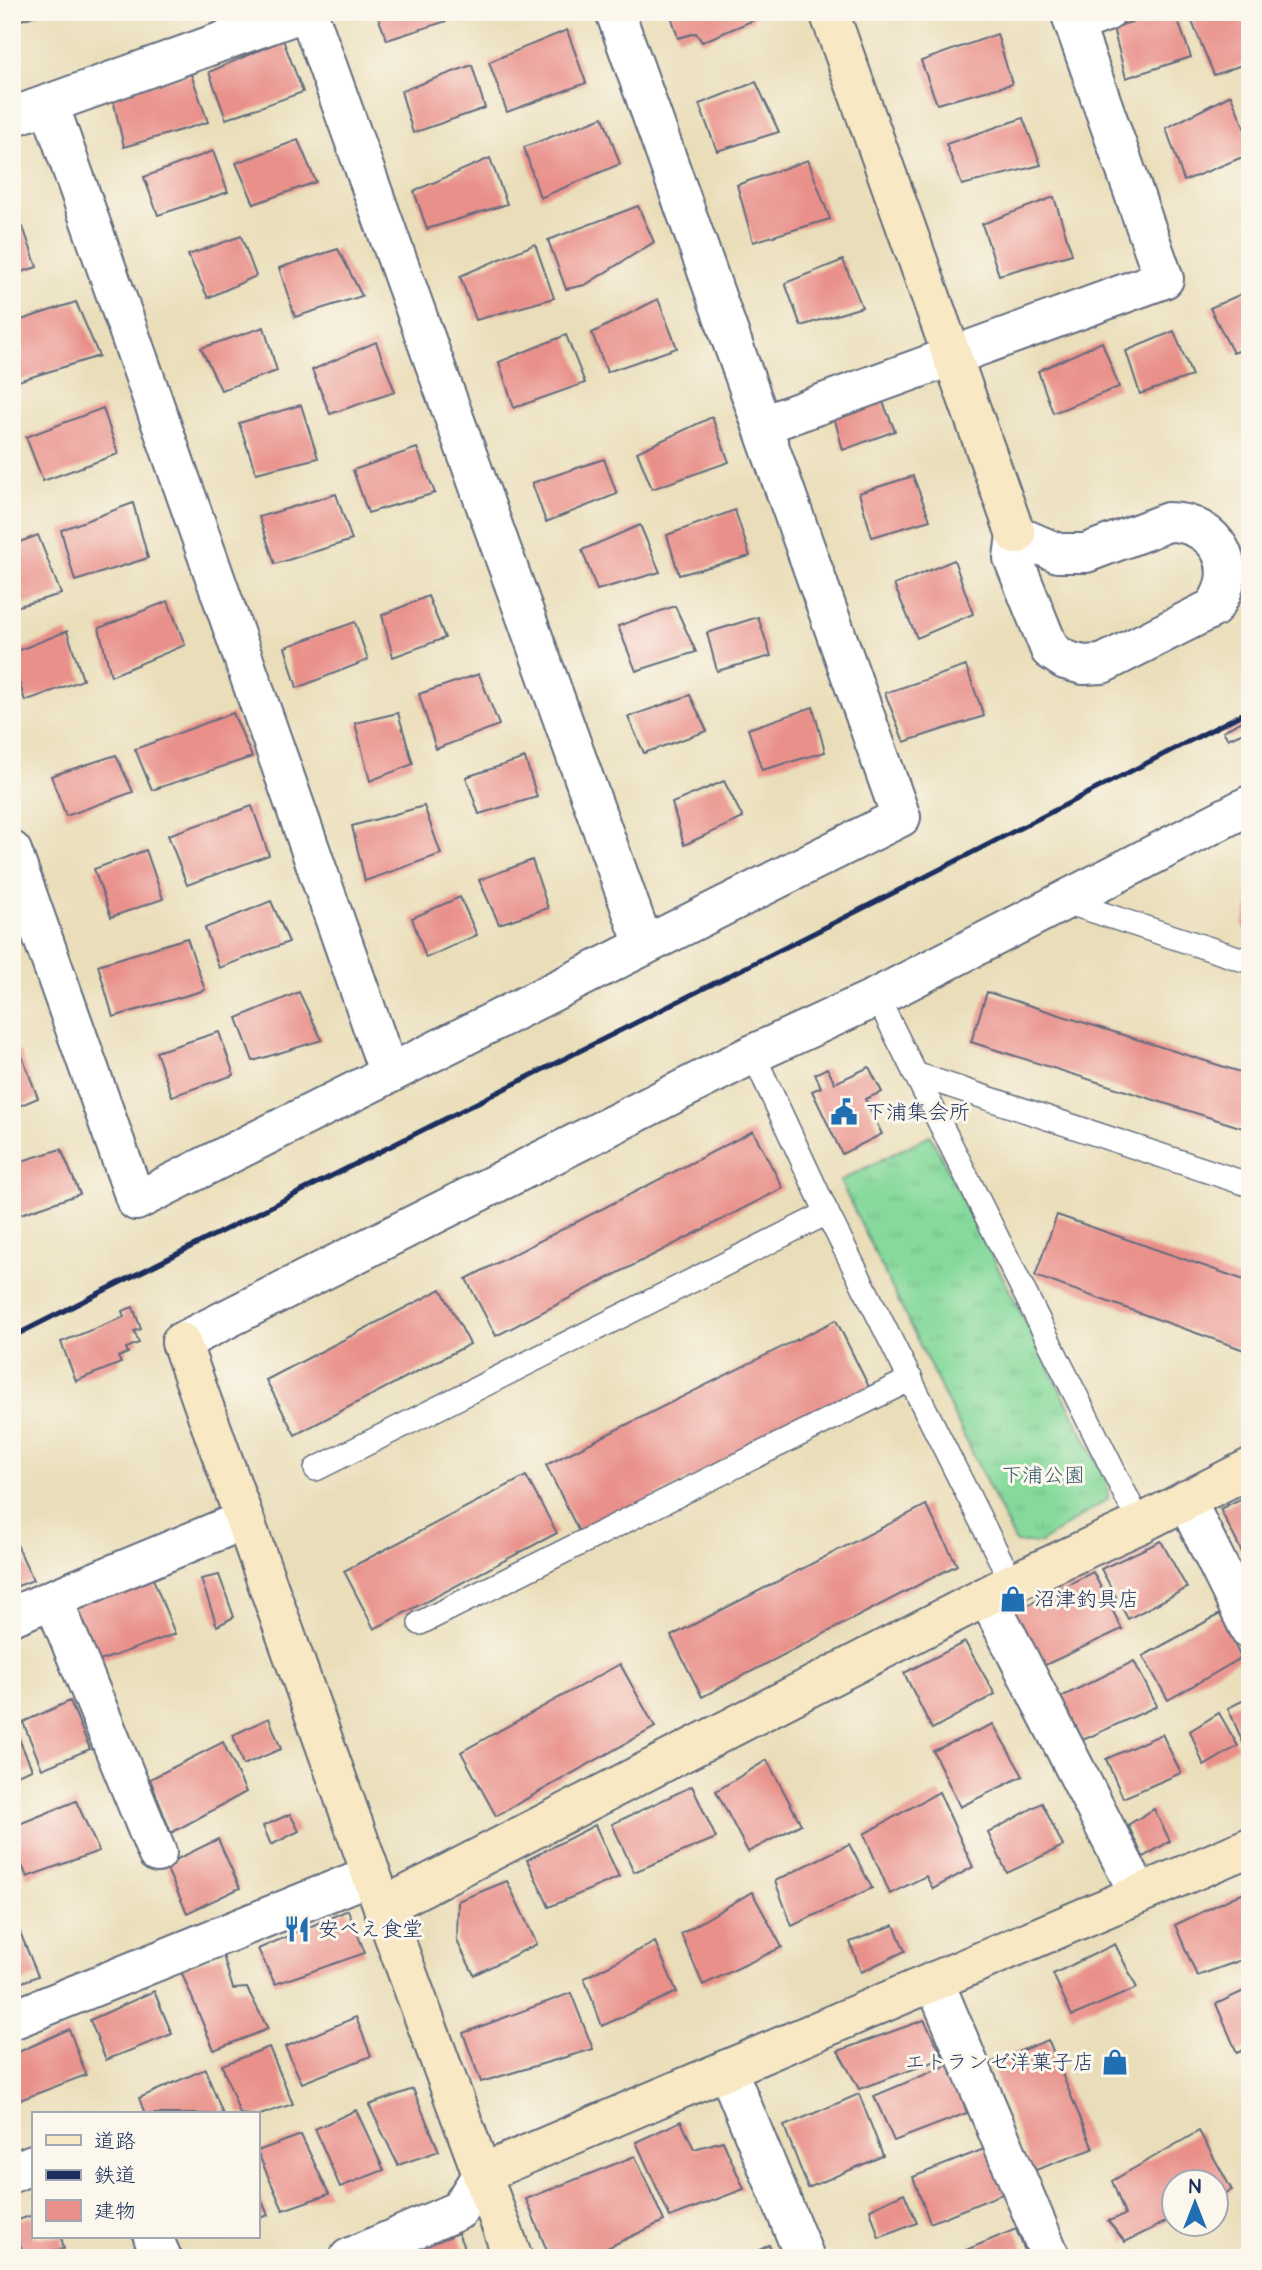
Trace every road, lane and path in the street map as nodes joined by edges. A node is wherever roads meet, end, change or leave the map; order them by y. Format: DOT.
graph roads {
  1 [pos="306,12"];
  2 [pos="615,12"];
  3 [pos="829,12"];
  4 [pos="1083,16"];
  5 [pos="49,103"];
  6 [pos="12,117"];
  7 [pos="953,356"];
  8 [pos="763,425"];
  9 [pos="1017,535"];
  10 [pos="1250,805"];
  11 [pos="12,851"];
  12 [pos="1063,901"];
  13 [pos="645,945"];
  14 [pos="1250,962"];
  15 [pos="877,997"];
  16 [pos="753,1054"];
  17 [pos="389,1074"];
  18 [pos="915,1074"];
  19 [pos="1250,1185"];
  20 [pos="827,1213"];
  21 [pos="911,1379"];
  22 [pos="1250,1468"];
  23 [pos="316,1469"];
  24 [pos="1186,1500"];
  25 [pos="243,1520"];
  26 [pos="1140,1524"];
  27 [pos="1000,1589"];
  28 [pos="53,1599"];
  29 [pos="12,1616"];
  30 [pos="420,1623"];
  31 [pos="1250,1630"];
  32 [pos="1250,1847"];
  33 [pos="157,1853"];
  34 [pos="377,1891"];
  35 [pos="1139,1894"];
  36 [pos="934,1981"];
  37 [pos="12,2020"];
  38 [pos="727,2070"];
  39 [pos="32,2164"];
  40 [pos="12,2173"];
  41 [pos="483,2173"];
  42 [pos="153,2238"];
  43 [pos="162,2258"];
  44 [pos="349,2258"];
  45 [pos="513,2258"];
  46 [pos="805,2258"];
  47 [pos="1051,2258"];
  1 -- 5 [label="street"];
  1 -- 13 [label="street"];
  2 -- 8 [label="street"];
  3 -- 7 [label="street"];
  4 -- 7 [label="street"];
  5 -- 6 [label="street"];
  5 -- 17 [label="street"];
  7 -- 8 [label="street"];
  7 -- 9 [label="street"];
  8 -- 13 [label="street"];
  9 -- 9 [label="street"];
  10 -- 12 [label="street"];
  11 -- 17 [label="street"];
  12 -- 14 [label="lane"];
  12 -- 15 [label="street"];
  13 -- 17 [label="street"];
  15 -- 16 [label="street"];
  15 -- 18 [label="lane"];
  16 -- 20 [label="lane"];
  16 -- 25 [label="street"];
  18 -- 19 [label="lane"];
  18 -- 26 [label="lane"];
  20 -- 21 [label="lane"];
  20 -- 23 [label="lane"];
  21 -- 27 [label="lane"];
  21 -- 30 [label="lane"];
  22 -- 24 [label="street"];
  24 -- 26 [label="street"];
  24 -- 31 [label="street"];
  25 -- 28 [label="street"];
  25 -- 34 [label="street"];
  26 -- 27 [label="street"];
  27 -- 34 [label="street"];
  27 -- 35 [label="street"];
  28 -- 29 [label="street"];
  28 -- 33 [label="street"];
  32 -- 35 [label="street"];
  34 -- 37 [label="street"];
  34 -- 41 [label="street"];
  35 -- 36 [label="street"];
  36 -- 38 [label="street"];
  36 -- 47 [label="street"];
  38 -- 41 [label="street"];
  38 -- 46 [label="street"];
  39 -- 40 [label="street"];
  41 -- 44 [label="street"];
  41 -- 45 [label="street"];
  42 -- 43 [label="street"];
}
